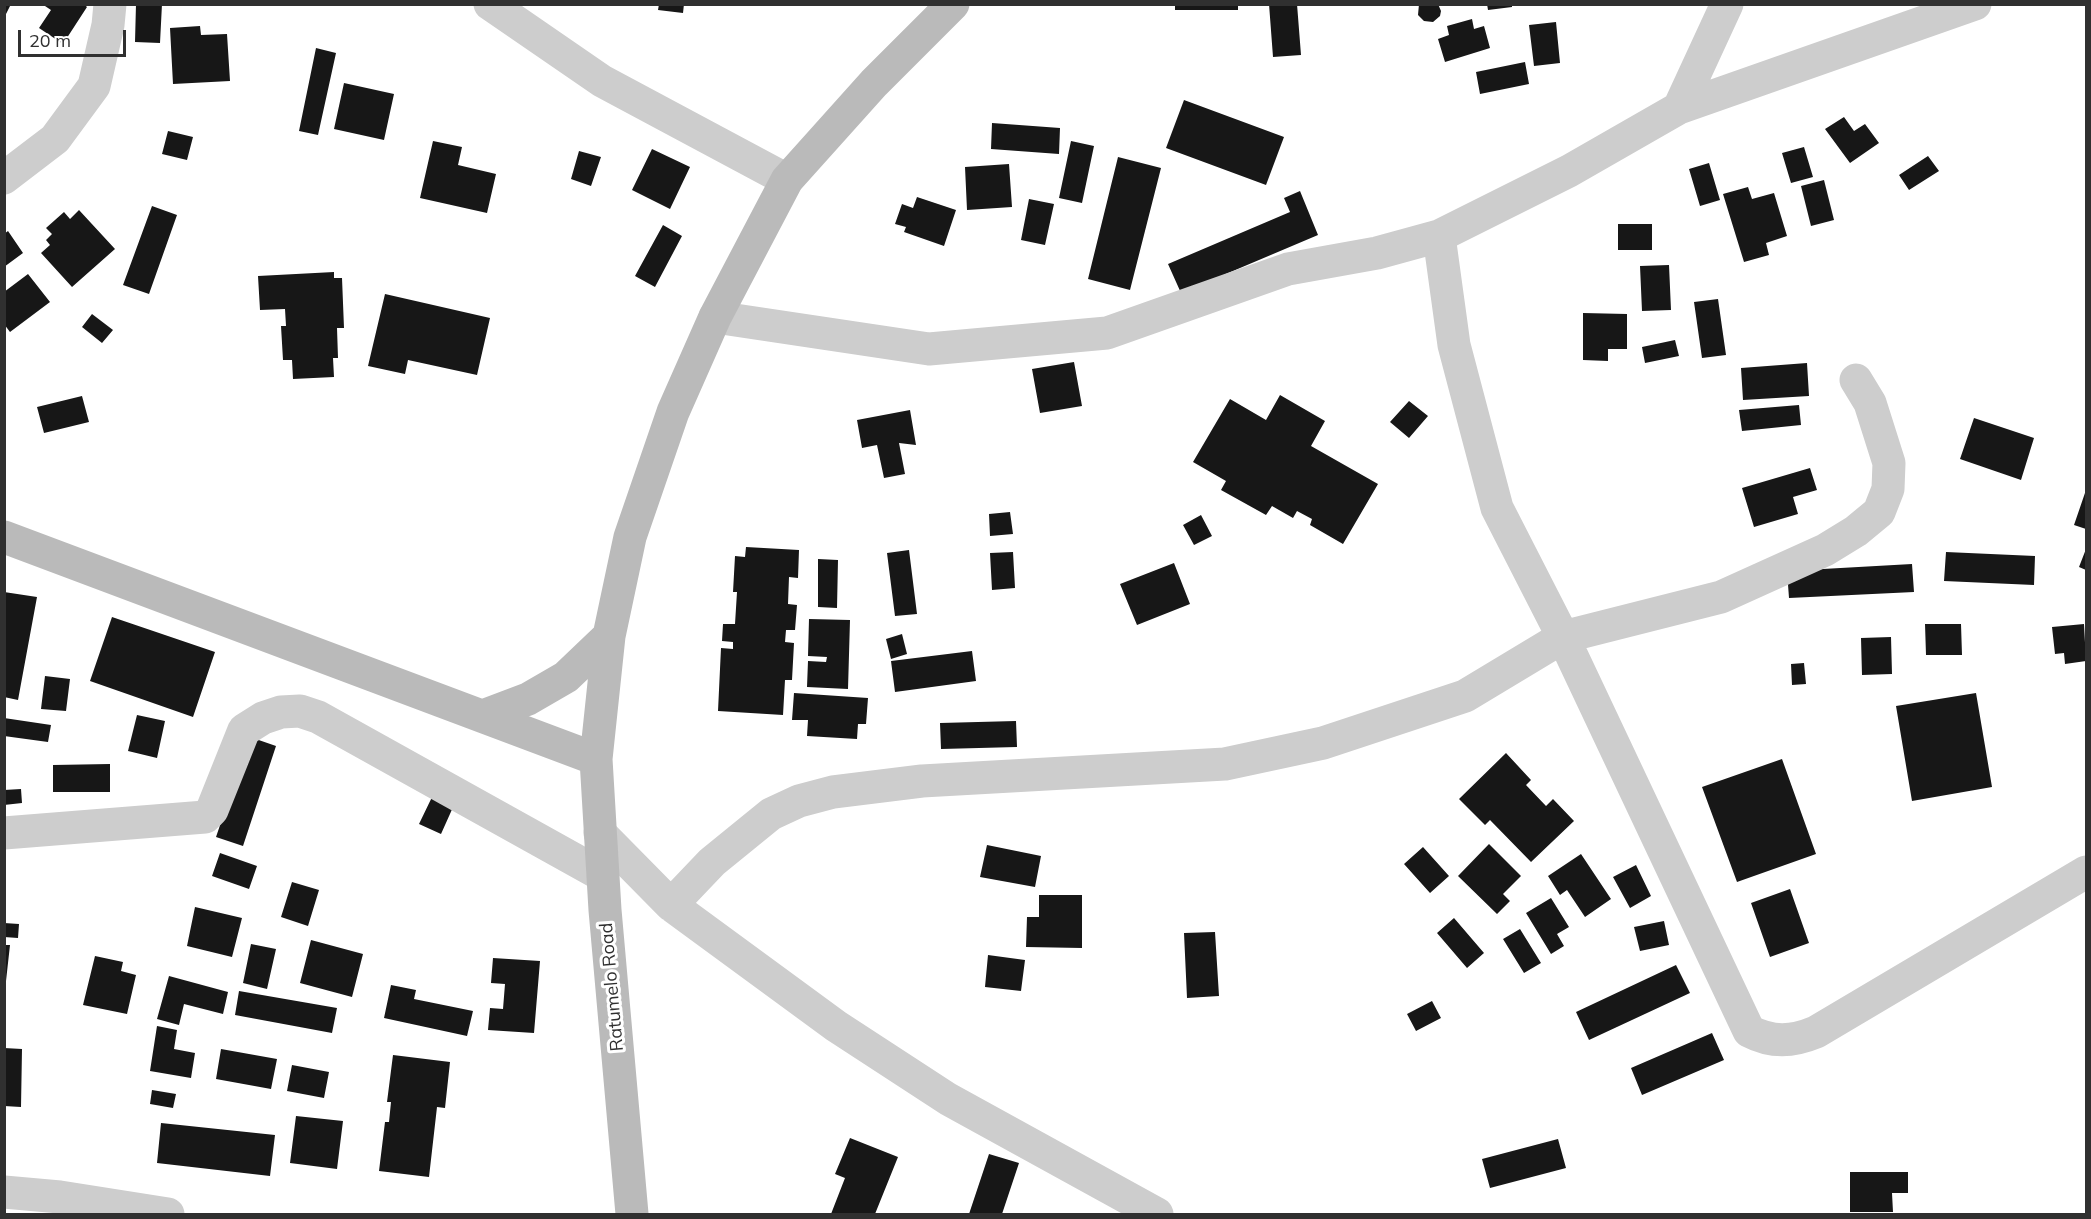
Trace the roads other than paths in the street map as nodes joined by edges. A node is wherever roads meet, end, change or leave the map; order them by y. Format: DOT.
graph roads {
  1 [pos="110,4"];
  2 [pos="490,4"];
  3 [pos="953,4"];
  4 [pos="1727,4"];
  5 [pos="1975,4"];
  6 [pos="1678,108"];
  7 [pos="4,178"];
  8 [pos="787,180"];
  9 [pos="1439,236"];
  10 [pos="715,317"];
  11 [pos="1856,380"];
  12 [pos="4,537"];
  13 [pos="609,636"];
  14 [pos="1563,637"];
  15 [pos="483,716"];
  16 [pos="596,759"];
  17 [pos="4,833"];
  18 [pos="600,833"];
  19 [pos="2086,872"];
  20 [pos="602,875"];
  21 [pos="671,905"];
  22 [pos="4,1192"];
  23 [pos="168,1215"];
  24 [pos="632,1215"];
  25 [pos="1156,1215"];
  1 -- 7 [label="street"];
  2 -- 8 [label="street"];
  3 -- 8 [label="street, Ratumelo Road"];
  4 -- 6 [label="street"];
  5 -- 6 [label="street"];
  6 -- 9 [label="street"];
  8 -- 10 [label="street, Ratumelo Road"];
  9 -- 10 [label="street"];
  9 -- 14 [label="street"];
  10 -- 13 [label="street, Ratumelo Road"];
  11 -- 14 [label="street"];
  12 -- 15 [label="street"];
  13 -- 15 [label="street"];
  13 -- 16 [label="street, Ratumelo Road"];
  14 -- 19 [label="street"];
  14 -- 21 [label="street"];
  15 -- 16 [label="street"];
  16 -- 18 [label="street, Ratumelo Road"];
  17 -- 20 [label="street"];
  18 -- 20 [label="street, Ratumelo Road"];
  18 -- 21 [label="street"];
  20 -- 24 [label="street, Ratumelo Road"];
  21 -- 25 [label="street"];
  22 -- 23 [label="street"];
}
